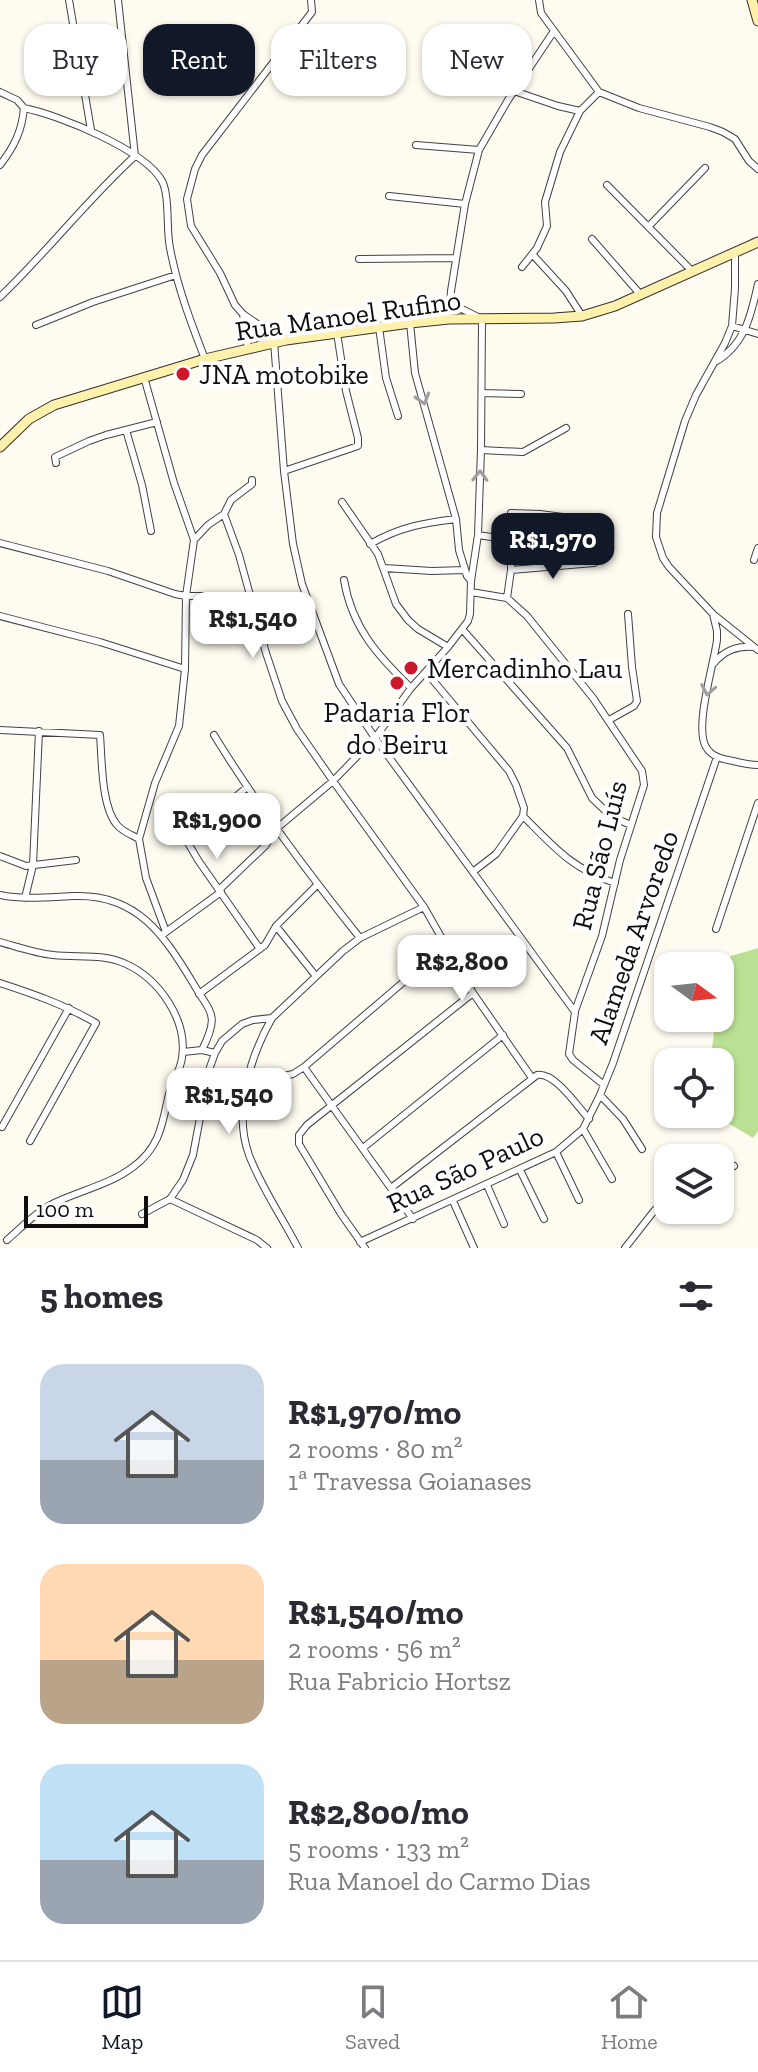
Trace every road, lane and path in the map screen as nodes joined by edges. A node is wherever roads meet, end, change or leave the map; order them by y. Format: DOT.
graph roads {
  1 [pos="69,0"];
  2 [pos="118,0"];
  3 [pos="311,0"];
  4 [pos="539,0"];
  5 [pos="752,0"];
  6 [pos="758,19"];
  7 [pos="554,31"];
  8 [pos="532,64"];
  9 [pos="0,92"];
  10 [pos="599,92"];
  11 [pos="511,96"];
  12 [pos="529,96"];
  13 [pos="24,108"];
  14 [pos="580,111"];
  15 [pos="91,130"];
  16 [pos="416,145"];
  17 [pos="479,150"];
  18 [pos="135,156"];
  19 [pos="0,165"];
  20 [pos="705,168"];
  21 [pos="758,169"];
  22 [pos="607,185"];
  23 [pos="389,196"];
  24 [pos="465,204"];
  25 [pos="649,226"];
  26 [pos="592,239"];
  27 [pos="758,242"];
  28 [pos="735,252"];
  29 [pos="533,255"];
  30 [pos="456,258"];
  31 [pos="359,259"];
  32 [pos="522,267"];
  33 [pos="691,270"];
  34 [pos="176,275"];
  35 [pos="758,284"];
  36 [pos="640,294"];
  37 [pos="0,297"];
  38 [pos="450,303"];
  39 [pos="243,314"];
  40 [pos="582,316"];
  41 [pos="449,319"];
  42 [pos="482,319"];
  43 [pos="410,323"];
  44 [pos="36,325"];
  45 [pos="732,326"];
  46 [pos="379,327"];
  47 [pos="746,330"];
  48 [pos="337,333"];
  49 [pos="758,334"];
  50 [pos="286,340"];
  51 [pos="274,342"];
  52 [pos="248,349"];
  53 [pos="205,359"];
  54 [pos="712,364"];
  55 [pos="144,377"];
  56 [pos="482,393"];
  57 [pos="521,394"];
  58 [pos="398,416"];
  59 [pos="157,422"];
  60 [pos="566,428"];
  61 [pos="126,430"];
  62 [pos="0,447"];
  63 [pos="481,450"];
  64 [pos="56,463"];
  65 [pos="284,471"];
  66 [pos="252,480"];
  67 [pos="342,502"];
  68 [pos="224,514"];
  69 [pos="456,519"];
  70 [pos="585,520"];
  71 [pos="151,531"];
  72 [pos="478,535"];
  73 [pos="194,540"];
  74 [pos="511,540"];
  75 [pos="0,543"];
  76 [pos="370,544"];
  77 [pos="758,548"];
  78 [pos="754,560"];
  79 [pos="594,563"];
  80 [pos="384,568"];
  81 [pos="465,570"];
  82 [pos="511,570"];
  83 [pos="344,580"];
  84 [pos="471,581"];
  85 [pos="471,592"];
  86 [pos="186,596"];
  87 [pos="249,596"];
  88 [pos="507,598"];
  89 [pos="628,614"];
  90 [pos="713,614"];
  91 [pos="0,616"];
  92 [pos="462,629"];
  93 [pos="448,647"];
  94 [pos="756,649"];
  95 [pos="713,664"];
  96 [pos="185,669"];
  97 [pos="426,672"];
  98 [pos="411,688"];
  99 [pos="609,720"];
  100 [pos="0,730"];
  101 [pos="39,731"];
  102 [pos="214,735"];
  103 [pos="375,738"];
  104 [pos="717,757"];
  105 [pos="758,765"];
  106 [pos="333,781"];
  107 [pos="246,788"];
  108 [pos="758,803"];
  109 [pos="523,816"];
  110 [pos="631,825"];
  111 [pos="276,829"];
  112 [pos="139,839"];
  113 [pos="0,856"];
  114 [pos="76,860"];
  115 [pos="33,865"];
  116 [pos="474,871"];
  117 [pos="615,883"];
  118 [pos="317,885"];
  119 [pos="221,890"];
  120 [pos="0,895"];
  121 [pos="25,898"];
  122 [pos="424,907"];
  123 [pos="276,926"];
  124 [pos="716,929"];
  125 [pos="164,934"];
  126 [pos="360,938"];
  127 [pos="0,942"];
  128 [pos="260,949"];
  129 [pos="448,951"];
  130 [pos="315,975"];
  131 [pos="0,983"];
  132 [pos="473,993"];
  133 [pos="199,994"];
  134 [pos="69,1008"];
  135 [pos="575,1012"];
  136 [pos="272,1018"];
  137 [pos="503,1035"];
  138 [pos="202,1050"];
  139 [pos="183,1052"];
  140 [pos="215,1053"];
  141 [pos="304,1067"];
  142 [pos="532,1078"];
  143 [pos="246,1084"];
  144 [pos="604,1085"];
  145 [pos="600,1095"];
  146 [pos="332,1105"];
  147 [pos="590,1119"];
  148 [pos="2,1127"];
  149 [pos="583,1129"];
  150 [pos="30,1141"];
  151 [pos="363,1148"];
  152 [pos="642,1149"];
  153 [pos="556,1152"];
  154 [pos="520,1170"];
  155 [pos="612,1179"];
  156 [pos="487,1185"];
  157 [pos="391,1188"];
  158 [pos="170,1199"];
  159 [pos="579,1200"];
  160 [pos="453,1201"];
  161 [pos="654,1211"];
  162 [pos="142,1214"];
  163 [pos="413,1219"];
  164 [pos="544,1219"];
  165 [pos="504,1224"];
  166 [pos="7,1240"];
  167 [pos="363,1245"];
  168 [pos="267,1248"];
  169 [pos="298,1248"];
  170 [pos="474,1248"];
  171 [pos="625,1248"];
  1 -- 15 [label="street"];
  2 -- 18 [label="street"];
  3 -- 39 [label="street"];
  4 -- 7 [label="street"];
  5 -- 6 [label="main road"];
  7 -- 8 [label="street"];
  7 -- 10 [label="street"];
  9 -- 13 [label="street"];
  10 -- 14 [label="street"];
  10 -- 21 [label="street"];
  11 -- 17 [label="street"];
  12 -- 14 [label="street"];
  13 -- 15 [label="street"];
  13 -- 19 [label="street"];
  14 -- 29 [label="street"];
  15 -- 18 [label="street"];
  16 -- 17 [label="street"];
  17 -- 24 [label="street"];
  18 -- 34 [label="street"];
  18 -- 37 [label="street"];
  20 -- 25 [label="street"];
  22 -- 25 [label="street"];
  23 -- 24 [label="street"];
  24 -- 30 [label="street"];
  25 -- 33 [label="street"];
  26 -- 36 [label="street"];
  27 -- 28 [label="main road, Rua Manoel Rufino"];
  28 -- 33 [label="main road, Rua Manoel Rufino"];
  28 -- 45 [label="street"];
  29 -- 32 [label="street"];
  29 -- 40 [label="street"];
  30 -- 31 [label="street"];
  30 -- 38 [label="street"];
  33 -- 36 [label="main road, Rua Manoel Rufino"];
  34 -- 44 [label="street"];
  34 -- 53 [label="street"];
  35 -- 47 [label="street"];
  36 -- 40 [label="main road, Rua Manoel Rufino"];
  38 -- 41 [label="street"];
  38 -- 42 [label="street"];
  39 -- 50 [label="street"];
  39 -- 52 [label="street"];
  40 -- 42 [label="main road, Rua Manoel Rufino"];
  41 -- 42 [label="main road, Rua Manoel Rufino"];
  41 -- 43 [label="main road, Rua Manoel Rufino"];
  42 -- 56 [label="street"];
  43 -- 46 [label="main road, Rua Manoel Rufino"];
  43 -- 69 [label="street, one-way"];
  45 -- 47 [label="street"];
  45 -- 54 [label="street"];
  46 -- 48 [label="main road, Rua Manoel Rufino"];
  46 -- 58 [label="street"];
  47 -- 49 [label="street"];
  47 -- 54 [label="street"];
  48 -- 50 [label="main road, Rua Manoel Rufino"];
  48 -- 65 [label="street"];
  50 -- 51 [label="main road, Rua Manoel Rufino"];
  51 -- 52 [label="main road, Rua Manoel Rufino"];
  51 -- 65 [label="street"];
  52 -- 53 [label="main road, Rua Manoel Rufino"];
  53 -- 55 [label="main road, Rua Manoel Rufino"];
  54 -- 90 [label="street"];
  55 -- 59 [label="street"];
  55 -- 62 [label="main road, Rua Manoel Rufino"];
  56 -- 57 [label="street"];
  56 -- 63 [label="street"];
  59 -- 61 [label="street"];
  59 -- 73 [label="street"];
  60 -- 63 [label="street"];
  61 -- 64 [label="street"];
  61 -- 71 [label="street"];
  72 -- 63 [label="street, one-way"];
  65 -- 103 [label="street"];
  66 -- 68 [label="street"];
  67 -- 76 [label="street"];
  68 -- 73 [label="street"];
  68 -- 87 [label="street"];
  69 -- 76 [label="street"];
  69 -- 81 [label="street"];
  70 -- 74 [label="street"];
  72 -- 74 [label="street"];
  72 -- 84 [label="street"];
  73 -- 86 [label="street"];
  74 -- 82 [label="street"];
  75 -- 86 [label="street"];
  76 -- 80 [label="street"];
  77 -- 78 [label="street"];
  79 -- 82 [label="street"];
  80 -- 81 [label="street"];
  80 -- 93 [label="street"];
  81 -- 84 [label="street"];
  82 -- 88 [label="street"];
  83 -- 98 [label="street"];
  84 -- 85 [label="street"];
  85 -- 88 [label="street"];
  85 -- 92 [label="street"];
  86 -- 87 [label="street"];
  86 -- 96 [label="street"];
  87 -- 106 [label="street"];
  88 -- 99 [label="street, Rua São Luís"];
  89 -- 99 [label="street"];
  90 -- 94 [label="street"];
  90 -- 95 [label="street"];
  91 -- 96 [label="street"];
  92 -- 93 [label="street"];
  92 -- 110 [label="street"];
  93 -- 97 [label="street"];
  94 -- 95 [label="street"];
  95 -- 104 [label="street, one-way"];
  96 -- 112 [label="street"];
  97 -- 98 [label="street"];
  97 -- 109 [label="street"];
  98 -- 103 [label="street"];
  99 -- 110 [label="street, Rua São Luís"];
  100 -- 101 [label="street"];
  101 -- 112 [label="street"];
  101 -- 115 [label="street"];
  102 -- 107 [label="street"];
  103 -- 106 [label="street"];
  103 -- 116 [label="street"];
  104 -- 105 [label="street"];
  104 -- 144 [label="street, Alameda Arvoredo"];
  106 -- 111 [label="street"];
  106 -- 122 [label="street"];
  107 -- 111 [label="street"];
  107 -- 119 [label="street"];
  108 -- 124 [label="street"];
  109 -- 116 [label="street"];
  109 -- 117 [label="street"];
  110 -- 117 [label="street, Rua São Luís"];
  111 -- 118 [label="street"];
  111 -- 119 [label="street"];
  112 -- 125 [label="street"];
  113 -- 115 [label="street"];
  114 -- 115 [label="street"];
  115 -- 121 [label="street"];
  116 -- 135 [label="street"];
  117 -- 135 [label="street, Rua São Luís"];
  118 -- 123 [label="street"];
  118 -- 126 [label="street"];
  119 -- 125 [label="street"];
  119 -- 128 [label="street"];
  120 -- 121 [label="street"];
  121 -- 125 [label="street"];
  122 -- 126 [label="street"];
  122 -- 129 [label="street"];
  123 -- 128 [label="street"];
  123 -- 130 [label="street"];
  125 -- 133 [label="street"];
  126 -- 130 [label="street"];
  127 -- 139 [label="street"];
  128 -- 133 [label="street"];
  129 -- 132 [label="street"];
  129 -- 141 [label="street"];
  130 -- 136 [label="street"];
  131 -- 134 [label="street"];
  132 -- 137 [label="street"];
  132 -- 146 [label="street"];
  133 -- 138 [label="street"];
  134 -- 148 [label="street"];
  134 -- 150 [label="street"];
  135 -- 144 [label="street, Rua São Luís"];
  136 -- 140 [label="street"];
  136 -- 143 [label="street"];
  137 -- 142 [label="street"];
  137 -- 151 [label="street"];
  138 -- 139 [label="street"];
  138 -- 140 [label="street"];
  139 -- 166 [label="street"];
  140 -- 158 [label="street"];
  141 -- 143 [label="street"];
  141 -- 146 [label="street"];
  142 -- 147 [label="street"];
  142 -- 157 [label="street"];
  143 -- 169 [label="street"];
  144 -- 145 [label="street, Alameda Arvoredo"];
  145 -- 147 [label="street, Alameda Arvoredo"];
  145 -- 152 [label="street"];
  146 -- 151 [label="street"];
  146 -- 167 [label="street"];
  147 -- 149 [label="street, Alameda Arvoredo"];
  149 -- 153 [label="street, Rua São Paulo"];
  149 -- 155 [label="street"];
  151 -- 157 [label="street"];
  153 -- 154 [label="street, Rua São Paulo"];
  153 -- 159 [label="street"];
  154 -- 156 [label="street, Rua São Paulo"];
  154 -- 164 [label="street"];
  156 -- 160 [label="street, Rua São Paulo"];
  156 -- 165 [label="street"];
  157 -- 163 [label="street"];
  158 -- 162 [label="street"];
  158 -- 168 [label="street"];
  160 -- 163 [label="street, Rua São Paulo"];
  160 -- 170 [label="street"];
  161 -- 171 [label="street"];
  163 -- 167 [label="street, Rua São Paulo"];
}
